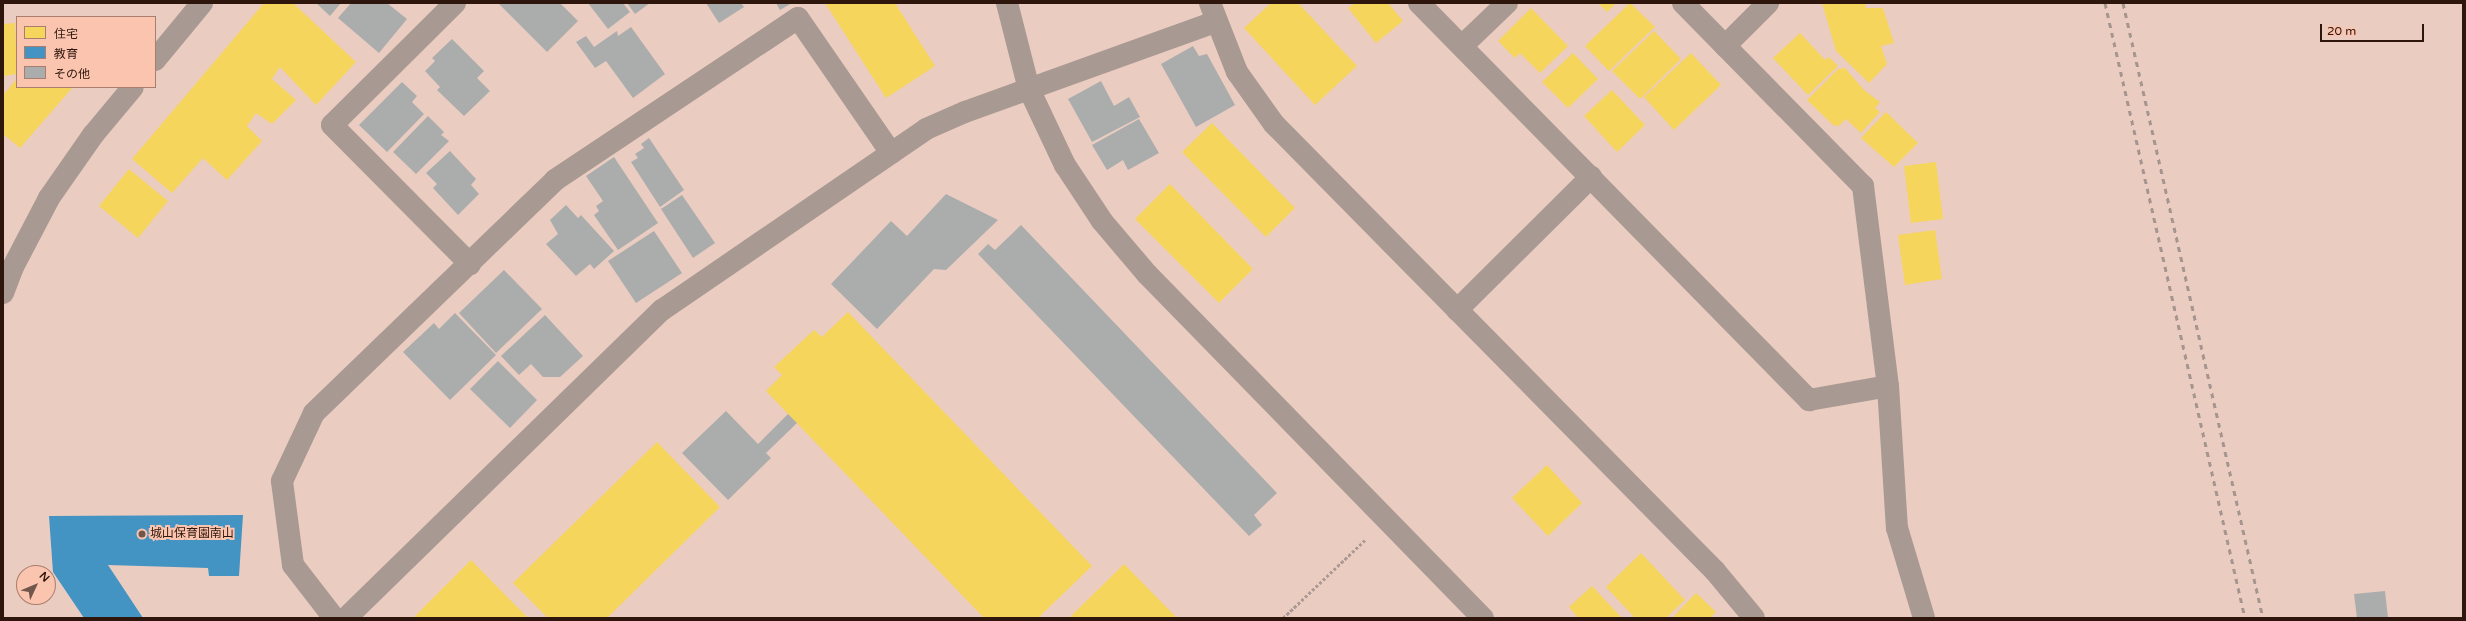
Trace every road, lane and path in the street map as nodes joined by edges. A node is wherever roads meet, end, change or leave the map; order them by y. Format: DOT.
graph roads {
  1 [pos="202,3"];
  2 [pos="455,3"];
  3 [pos="1007,3"];
  4 [pos="1419,3"];
  5 [pos="1507,3"];
  6 [pos="1683,3"];
  7 [pos="1768,3"];
  8 [pos="1213,12"];
  9 [pos="1462,46"];
  10 [pos="1725,46"];
  11 [pos="156,59"];
  12 [pos="132,88"];
  13 [pos="1029,89"];
  14 [pos="891,153"];
  15 [pos="1591,178"];
  16 [pos="470,264"];
  17 [pos="3,293"];
  18 [pos="1457,310"];
  19 [pos="1888,386"];
  20 [pos="1370,535"];
  21 [pos="334,618"];
  22 [pos="346,618"];
  23 [pos="1283,618"];
  24 [pos="1483,618"];
  25 [pos="1754,618"];
  26 [pos="1924,618"];
  1 -- 11 [label="street"];
  2 -- 16 [label="street"];
  3 -- 13 [label="street"];
  4 -- 9 [label="street"];
  5 -- 9 [label="street"];
  6 -- 10 [label="street"];
  7 -- 10 [label="street"];
  8 -- 13 [label="street"];
  8 -- 18 [label="street"];
  9 -- 15 [label="street"];
  10 -- 19 [label="street"];
  12 -- 17 [label="street"];
  13 -- 14 [label="street"];
  13 -- 24 [label="street"];
  14 -- 16 [label="street"];
  14 -- 22 [label="street"];
  15 -- 18 [label="street"];
  15 -- 19 [label="street"];
  16 -- 21 [label="street"];
  18 -- 25 [label="street"];
  19 -- 26 [label="street"];
  20 -- 23 [label="path"];
}
